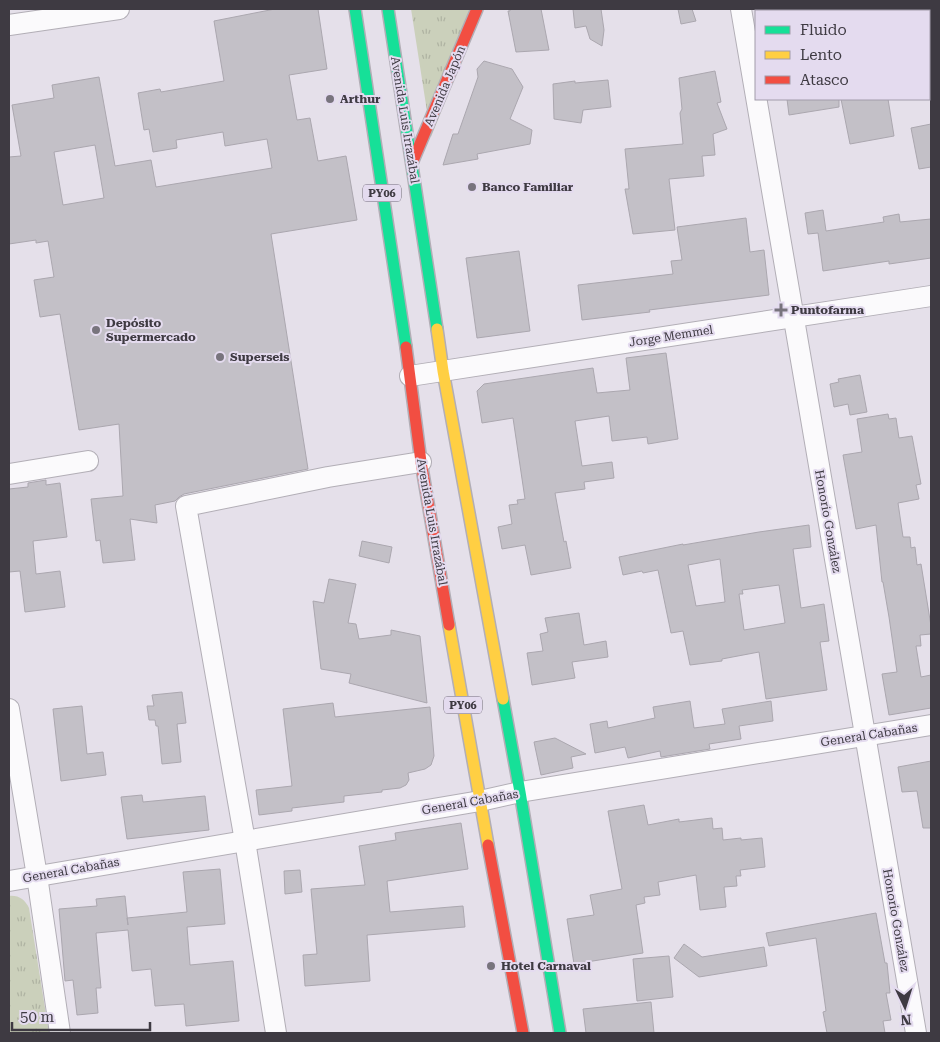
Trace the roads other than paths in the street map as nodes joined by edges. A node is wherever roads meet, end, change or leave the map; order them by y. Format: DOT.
graph roads {
  1 [pos="119,9"];
  2 [pos="355,9"];
  3 [pos="388,9"];
  4 [pos="477,9"];
  5 [pos="741,9"];
  6 [pos="9,25"];
  7 [pos="755,92"];
  8 [pos="756,100"];
  9 [pos="412,163"];
  10 [pos="931,296"];
  11 [pos="793,317"];
  12 [pos="443,371"];
  13 [pos="410,376"];
  14 [pos="88,461"];
  15 [pos="421,462"];
  16 [pos="9,474"];
  17 [pos="9,709"];
  18 [pos="931,725"];
  19 [pos="865,736"];
  20 [pos="520,792"];
  21 [pos="480,800"];
  22 [pos="245,841"];
  23 [pos="37,876"];
  24 [pos="9,881"];
  25 [pos="60,1033"];
  26 [pos="276,1033"];
  27 [pos="523,1033"];
  28 [pos="560,1033"];
  29 [pos="916,1033"];
  1 -- 6 [label="street"];
  2 -- 13 [label="main road, Avenida Luis Irrazábal / PY06"];
  3 -- 9 [label="main road, Avenida Luis Irrazábal / PY06"];
  4 -- 9 [label="main road, Avenida Japón"];
  5 -- 7 [label="street, Honorio González"];
  8 -- 11 [label="street, Honorio González"];
  9 -- 12 [label="main road, Avenida Luis Irrazábal / PY06"];
  10 -- 11 [label="street, Jorge Memmel"];
  11 -- 12 [label="street, Jorge Memmel"];
  11 -- 19 [label="street, Honorio González"];
  12 -- 13 [label="street, Jorge Memmel"];
  12 -- 20 [label="main road, Avenida Luis Irrazábal / PY06"];
  13 -- 15 [label="main road, Avenida Luis Irrazábal / PY06"];
  14 -- 16 [label="street"];
  15 -- 21 [label="main road, Avenida Luis Irrazábal / PY06"];
  15 -- 22 [label="street"];
  17 -- 23 [label="street"];
  18 -- 19 [label="street, General Cabañas"];
  19 -- 20 [label="street, General Cabañas"];
  19 -- 29 [label="street, Honorio González"];
  20 -- 21 [label="street, General Cabañas"];
  20 -- 28 [label="main road, PY06"];
  21 -- 22 [label="street, General Cabañas"];
  21 -- 27 [label="main road, Avenida Luis Irrazábal / PY06"];
  22 -- 23 [label="street, General Cabañas"];
  22 -- 26 [label="street"];
  23 -- 24 [label="street, General Cabañas"];
  23 -- 25 [label="street"];
}
